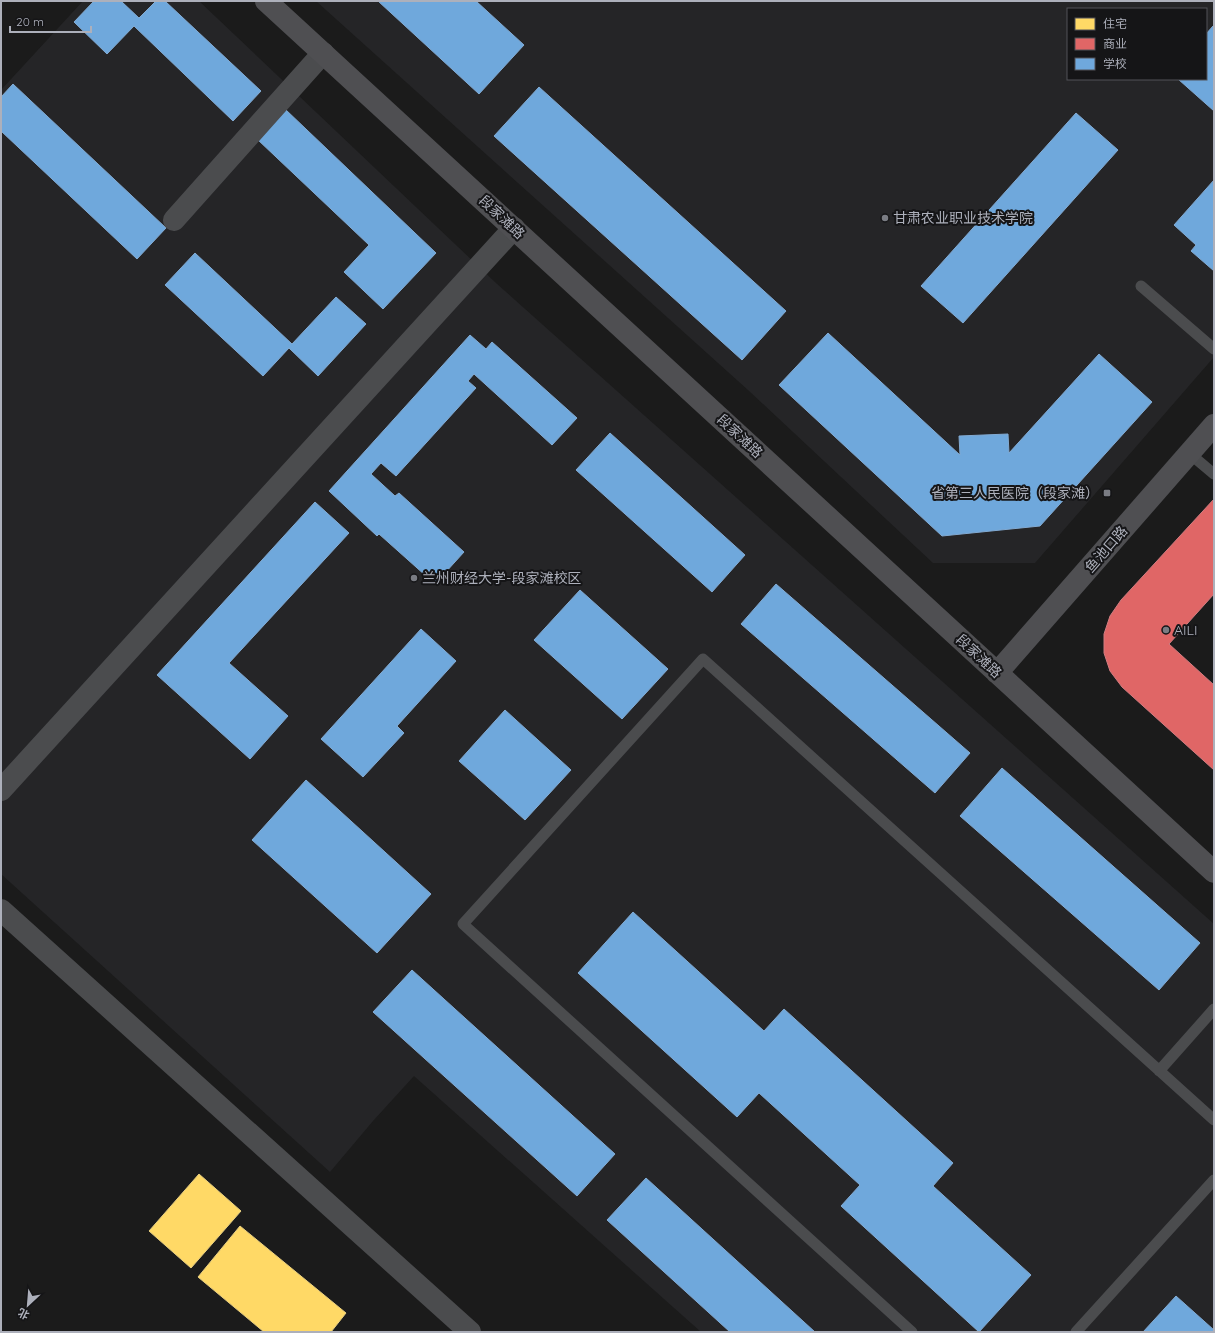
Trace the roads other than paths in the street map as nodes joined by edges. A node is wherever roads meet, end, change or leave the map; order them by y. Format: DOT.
graph roads {
  1 [pos="266,1"];
  2 [pos="323,53"];
  3 [pos="174,220"];
  4 [pos="514,228"];
  5 [pos="1142,286"];
  6 [pos="1214,349"];
  7 [pos="1214,425"];
  8 [pos="1189,453"];
  9 [pos="1214,474"];
  10 [pos="998,673"];
  11 [pos="1,790"];
  12 [pos="1214,872"];
  13 [pos="1,910"];
  14 [pos="1214,1009"];
  15 [pos="1159,1071"];
  16 [pos="1214,1120"];
  17 [pos="1214,1180"];
  18 [pos="470,1332"];
  19 [pos="912,1332"];
  20 [pos="1076,1332"];
  1 -- 2 [label="main road, 段家滩路"];
  2 -- 3 [label="street"];
  2 -- 4 [label="main road, 段家滩路"];
  4 -- 10 [label="main road, 段家滩路"];
  4 -- 11 [label="street"];
  5 -- 6 [label="lane"];
  7 -- 8 [label="main road, 鱼池口路"];
  8 -- 9 [label="lane"];
  8 -- 10 [label="main road, 鱼池口路"];
  10 -- 12 [label="main road, 段家滩路"];
  13 -- 18 [label="street"];
  14 -- 15 [label="lane"];
  15 -- 16 [label="lane"];
  15 -- 19 [label="lane"];
  17 -- 20 [label="lane"];
}
